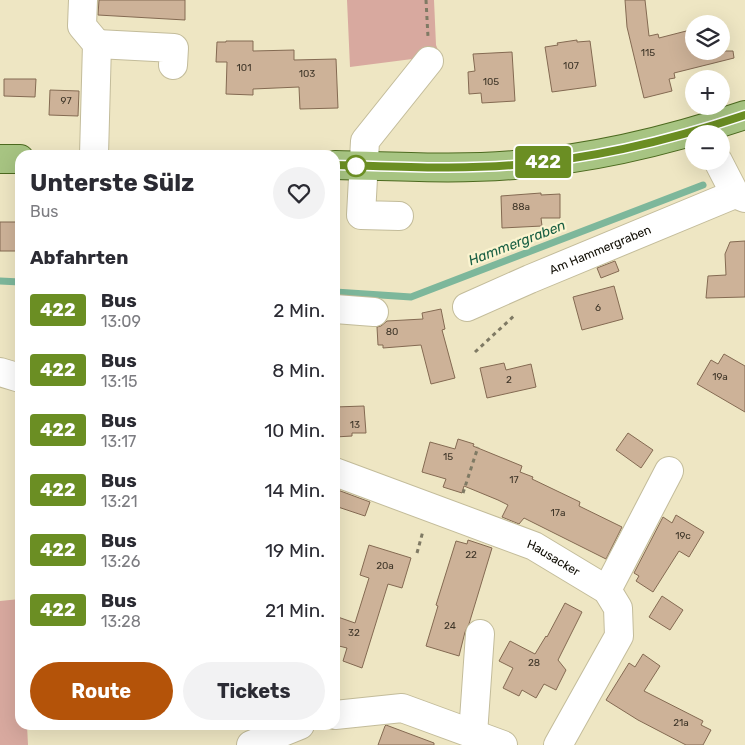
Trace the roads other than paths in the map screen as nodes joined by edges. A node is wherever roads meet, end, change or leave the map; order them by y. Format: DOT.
graph roads {
  1 [pos="83,0"];
  2 [pos="98,44"];
  3 [pos="429,60"];
  4 [pos="173,65"];
  5 [pos="745,114"];
  6 [pos="720,125"];
  7 [pos="685,135"];
  8 [pos="94,150"];
  9 [pos="0,159"];
  10 [pos="15,159"];
  11 [pos="340,165"];
  12 [pos="363,166"];
  13 [pos="724,170"];
  14 [pos="740,196"];
  15 [pos="399,216"];
  16 [pos="467,308"];
  17 [pos="340,309"];
  18 [pos="374,312"];
  19 [pos="0,372"];
  20 [pos="15,376"];
  21 [pos="669,471"];
  22 [pos="340,474"];
  23 [pos="607,590"];
  24 [pos="480,634"];
  25 [pos="340,714"];
  26 [pos="288,730"];
  27 [pos="473,734"];
  28 [pos="250,745"];
  29 [pos="504,745"];
  30 [pos="558,745"];
  1 -- 2 [label="street"];
  2 -- 4 [label="street"];
  2 -- 8 [label="street"];
  3 -- 12 [label="street"];
  5 -- 6 [label="main road"];
  7 -- 12 [label="main road"];
  9 -- 10 [label="main road"];
  11 -- 12 [label="main road"];
  12 -- 15 [label="street"];
  13 -- 14 [label="street, Am Hammergraben"];
  14 -- 16 [label="street, Am Hammergraben"];
  17 -- 18 [label="street"];
  19 -- 20 [label="street"];
  21 -- 23 [label="street"];
  22 -- 23 [label="street, Hausacker"];
  23 -- 30 [label="street"];
  24 -- 27 [label="street"];
  25 -- 27 [label="street"];
  26 -- 28 [label="street"];
  27 -- 29 [label="street"];
}
